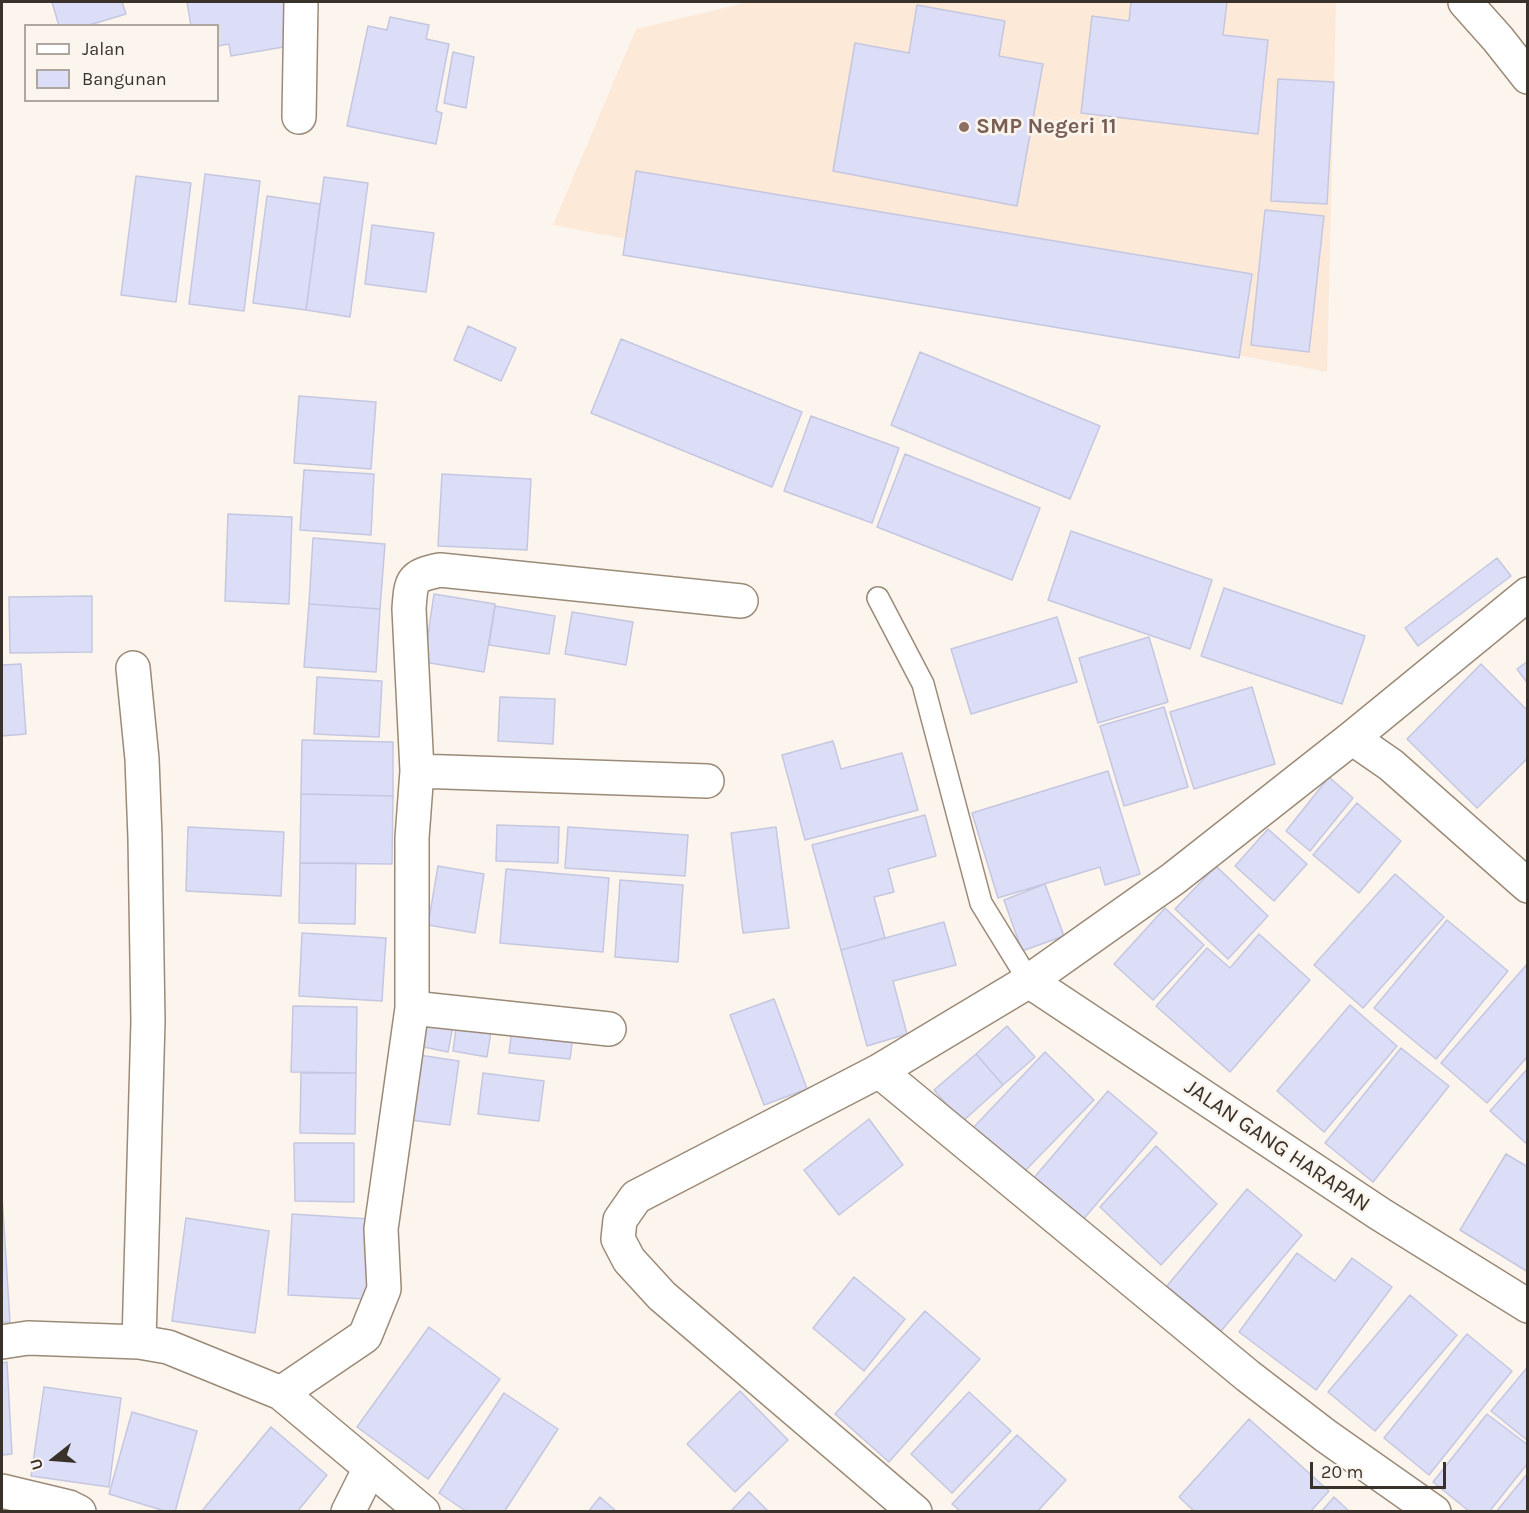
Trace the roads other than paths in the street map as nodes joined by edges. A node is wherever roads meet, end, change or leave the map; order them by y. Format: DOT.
graph roads {
  1 [pos="301,2"];
  2 [pos="1465,2"];
  3 [pos="1527,77"];
  4 [pos="299,117"];
  5 [pos="1527,594"];
  6 [pos="878,598"];
  7 [pos="741,601"];
  8 [pos="133,668"];
  9 [pos="1352,738"];
  10 [pos="417,771"];
  11 [pos="707,781"];
  12 [pos="1527,886"];
  13 [pos="1029,981"];
  14 [pos="412,1008"];
  15 [pos="609,1029"];
  16 [pos="879,1071"];
  17 [pos="1527,1306"];
  18 [pos="2,1342"];
  19 [pos="139,1342"];
  20 [pos="281,1393"];
  21 [pos="370,1468"];
  22 [pos="2,1491"];
  23 [pos="79,1512"];
  24 [pos="348,1512"];
  25 [pos="423,1512"];
  26 [pos="915,1512"];
  27 [pos="1434,1512"];
  1 -- 4 [label="street"];
  2 -- 3 [label="street"];
  5 -- 9 [label="street"];
  6 -- 13 [label="lane"];
  7 -- 10 [label="street"];
  8 -- 19 [label="street"];
  9 -- 12 [label="street"];
  9 -- 13 [label="street"];
  10 -- 11 [label="street"];
  10 -- 14 [label="street"];
  13 -- 16 [label="street"];
  13 -- 17 [label="street, JALAN GANG HARAPAN"];
  14 -- 15 [label="street"];
  14 -- 20 [label="street"];
  16 -- 26 [label="street"];
  16 -- 27 [label="street"];
  18 -- 19 [label="street"];
  19 -- 20 [label="street"];
  20 -- 21 [label="street"];
  21 -- 24 [label="street"];
  21 -- 25 [label="street"];
  22 -- 23 [label="street"];
}
